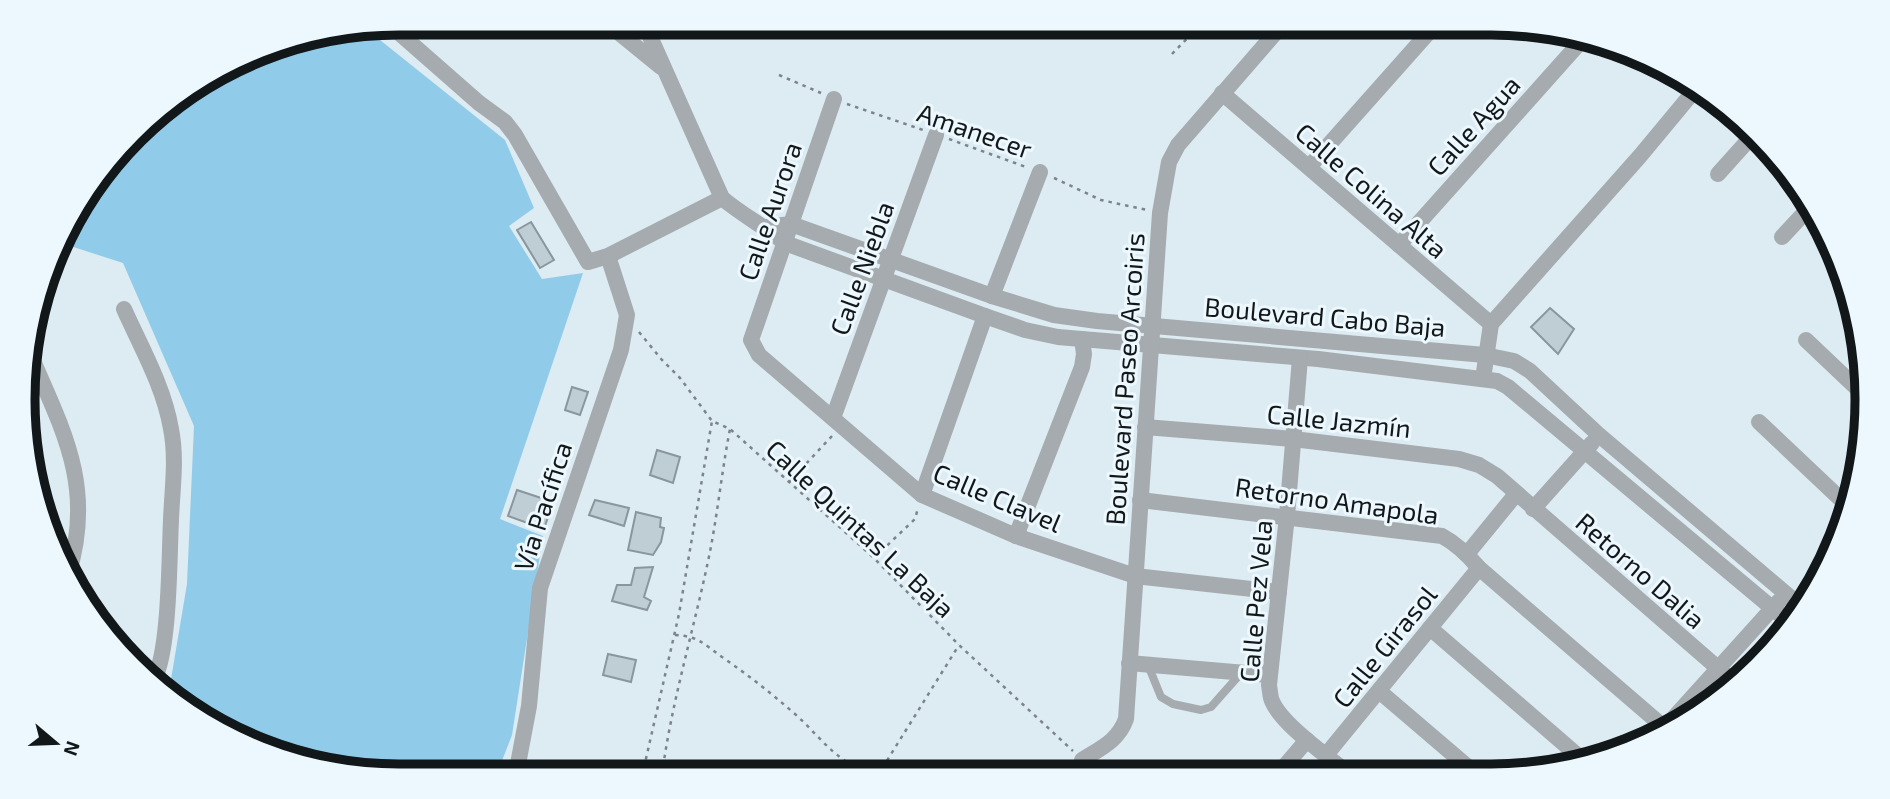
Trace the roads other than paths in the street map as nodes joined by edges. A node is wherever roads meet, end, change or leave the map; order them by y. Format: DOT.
graph roads {
  1 [pos="402,35"];
  2 [pos="622,35"];
  3 [pos="649,35"];
  4 [pos="1273,35"];
  5 [pos="1426,35"];
  6 [pos="1577,45"];
  7 [pos="663,69"];
  8 [pos="1222,93"];
  9 [pos="1692,95"];
  10 [pos="834,99"];
  11 [pos="936,135"];
  12 [pos="1747,141"];
  13 [pos="1308,167"];
  14 [pos="1040,172"];
  15 [pos="1718,174"];
  16 [pos="722,198"];
  17 [pos="1804,213"];
  18 [pos="791,225"];
  19 [pos="766,227"];
  20 [pos="1782,237"];
  21 [pos="785,243"];
  22 [pos="1399,245"];
  23 [pos="608,256"];
  24 [pos="890,260"];
  25 [pos="883,279"];
  26 [pos="992,296"];
  27 [pos="124,309"];
  28 [pos="985,316"];
  29 [pos="1491,324"];
  30 [pos="1153,325"];
  31 [pos="1082,339"];
  32 [pos="1321,339"];
  33 [pos="751,340"];
  34 [pos="1805,340"];
  35 [pos="1150,343"];
  36 [pos="1485,355"];
  37 [pos="1300,358"];
  38 [pos="1318,359"];
  39 [pos="37,370"];
  40 [pos="1483,379"];
  41 [pos="1854,386"];
  42 [pos="832,418"];
  43 [pos="1759,422"];
  44 [pos="1145,427"];
  45 [pos="1599,435"];
  46 [pos="1293,439"];
  47 [pos="1585,449"];
  48 [pos="1516,494"];
  49 [pos="922,495"];
  50 [pos="1841,499"];
  51 [pos="1140,500"];
  52 [pos="1533,509"];
  53 [pos="1287,516"];
  54 [pos="1016,536"];
  55 [pos="1467,554"];
  56 [pos="72,558"];
  57 [pos="1479,568"];
  58 [pos="1135,576"];
  59 [pos="1279,592"];
  60 [pos="1786,594"];
  61 [pos="1795,601"];
  62 [pos="1772,608"];
  63 [pos="1783,617"];
  64 [pos="1430,628"];
  65 [pos="1129,663"];
  66 [pos="1147,664"];
  67 [pos="1718,668"];
  68 [pos="156,671"];
  69 [pos="1242,672"];
  70 [pos="1269,675"];
  71 [pos="1728,677"];
  72 [pos="1379,691"];
  73 [pos="1680,711"];
  74 [pos="1656,724"];
  75 [pos="1307,740"];
  76 [pos="1576,754"];
  77 [pos="1326,755"];
  78 [pos="1082,760"];
  79 [pos="518,764"];
  80 [pos="1287,764"];
  81 [pos="1337,764"];
  82 [pos="1464,764"];
  1 -- 23 [label="street"];
  2 -- 7 [label="street"];
  3 -- 7 [label="street, Boulevard Cabo Baja"];
  4 -- 8 [label="street, Boulevard Paseo Arcoiris"];
  5 -- 13 [label="street"];
  6 -- 22 [label="street, Calle Agua"];
  7 -- 16 [label="street, Boulevard Cabo Baja"];
  8 -- 13 [label="street, Calle Colina Alta"];
  8 -- 30 [label="street, Boulevard Paseo Arcoiris"];
  9 -- 29 [label="street"];
  10 -- 18 [label="street, Calle Aurora"];
  11 -- 24 [label="street, Calle Niebla"];
  12 -- 15 [label="street"];
  13 -- 22 [label="street, Calle Colina Alta"];
  14 -- 26 [label="street"];
  16 -- 19 [label="street, Boulevard Cabo Baja"];
  16 -- 23 [label="street"];
  17 -- 20 [label="street"];
  18 -- 19 [label="street, Boulevard Cabo Baja"];
  18 -- 21 [label="street, Calle Aurora"];
  18 -- 24 [label="street, Boulevard Cabo Baja"];
  19 -- 21 [label="street, Boulevard Cabo Baja"];
  21 -- 25 [label="street, Boulevard Cabo Baja"];
  21 -- 33 [label="street, Calle Aurora"];
  22 -- 29 [label="street, Calle Colina Alta"];
  23 -- 79 [label="street, Vía Pacífica"];
  24 -- 25 [label="street, Calle Niebla"];
  24 -- 26 [label="street, Boulevard Cabo Baja"];
  25 -- 28 [label="street, Boulevard Cabo Baja"];
  25 -- 42 [label="street, Calle Niebla"];
  26 -- 30 [label="street, Boulevard Cabo Baja"];
  27 -- 68 [label="street"];
  28 -- 31 [label="street, Boulevard Cabo Baja"];
  28 -- 49 [label="street"];
  29 -- 36 [label="street"];
  30 -- 32 [label="street, Boulevard Cabo Baja"];
  30 -- 35 [label="street, Boulevard Paseo Arcoiris"];
  31 -- 35 [label="street, Boulevard Cabo Baja"];
  31 -- 54 [label="street"];
  32 -- 36 [label="street, Boulevard Cabo Baja"];
  32 -- 38 [label="street"];
  33 -- 42 [label="street, Calle Clavel"];
  34 -- 41 [label="street"];
  35 -- 37 [label="street, Boulevard Cabo Baja"];
  35 -- 44 [label="street, Boulevard Paseo Arcoiris"];
  36 -- 40 [label="street"];
  36 -- 45 [label="street, Boulevard Cabo Baja"];
  37 -- 38 [label="street, Boulevard Cabo Baja"];
  37 -- 46 [label="street, Calle Pez Vela"];
  38 -- 40 [label="street, Boulevard Cabo Baja"];
  39 -- 56 [label="street"];
  40 -- 47 [label="street, Boulevard Cabo Baja"];
  42 -- 49 [label="street, Calle Clavel"];
  43 -- 50 [label="street"];
  44 -- 46 [label="street, Calle Jazmín"];
  44 -- 51 [label="street, Boulevard Paseo Arcoiris"];
  45 -- 47 [label="street"];
  45 -- 60 [label="street, Boulevard Cabo Baja"];
  46 -- 48 [label="street, Calle Jazmín"];
  46 -- 53 [label="street, Calle Pez Vela"];
  47 -- 52 [label="street"];
  47 -- 62 [label="street, Boulevard Cabo Baja"];
  48 -- 52 [label="street, Retorno Dalia"];
  48 -- 55 [label="street"];
  49 -- 54 [label="street, Calle Clavel"];
  51 -- 53 [label="street, Retorno Amapola"];
  51 -- 58 [label="street, Boulevard Paseo Arcoiris"];
  52 -- 67 [label="street, Retorno Dalia"];
  53 -- 55 [label="street, Retorno Amapola"];
  53 -- 59 [label="street, Calle Pez Vela"];
  54 -- 58 [label="street, Calle Clavel"];
  55 -- 57 [label="street, Retorno Amapola"];
  57 -- 64 [label="street, Calle Girasol"];
  57 -- 74 [label="street, Retorno Amapola"];
  58 -- 59 [label="street, Calle Clavel"];
  58 -- 65 [label="street, Boulevard Paseo Arcoiris"];
  59 -- 70 [label="street, Calle Pez Vela"];
  60 -- 61 [label="street, Boulevard Cabo Baja"];
  60 -- 62 [label="street"];
  62 -- 63 [label="street, Boulevard Cabo Baja"];
  62 -- 67 [label="street"];
  64 -- 72 [label="street, Calle Girasol"];
  64 -- 76 [label="street"];
  65 -- 66 [label="street"];
  65 -- 78 [label="street, Boulevard Paseo Arcoiris"];
  66 -- 69 [label="street"];
  66 -- 69 [label="lane"];
  67 -- 71 [label="street, Retorno Dalia"];
  67 -- 73 [label="street"];
  69 -- 70 [label="street"];
  70 -- 75 [label="street, Calle Pez Vela"];
  72 -- 77 [label="street, Calle Girasol"];
  72 -- 82 [label="street"];
  75 -- 77 [label="street, Calle Pez Vela"];
  75 -- 80 [label="street"];
  77 -- 81 [label="street, Calle Pez Vela"];
}
